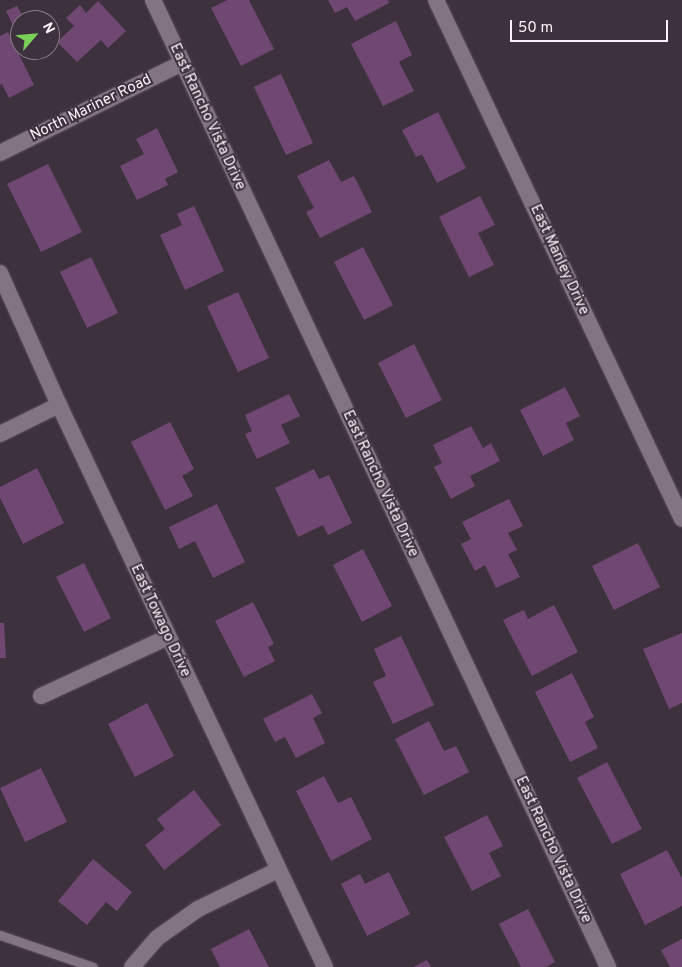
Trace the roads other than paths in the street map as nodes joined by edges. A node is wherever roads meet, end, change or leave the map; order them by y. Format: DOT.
graph roads {
  1 [pos="153,0"];
  2 [pos="436,0"];
  3 [pos="182,63"];
  4 [pos="0,153"];
  5 [pos="0,273"];
  6 [pos="59,405"];
  7 [pos="0,434"];
  8 [pos="682,519"];
  9 [pos="168,637"];
  10 [pos="41,696"];
  11 [pos="278,870"];
  12 [pos="0,935"];
  13 [pos="93,967"];
  14 [pos="132,967"];
  15 [pos="324,967"];
  16 [pos="608,967"];
  1 -- 3 [label="street, East Rancho Vista Drive"];
  2 -- 8 [label="street, East Manley Drive"];
  3 -- 4 [label="street, North Mariner Road"];
  3 -- 16 [label="street, East Rancho Vista Drive"];
  5 -- 6 [label="street, East Towago Drive"];
  6 -- 7 [label="street"];
  6 -- 9 [label="street, East Towago Drive"];
  9 -- 10 [label="street"];
  9 -- 11 [label="street, East Towago Drive"];
  11 -- 14 [label="street"];
  11 -- 15 [label="street, East Towago Drive"];
  12 -- 13 [label="lane"];
}
